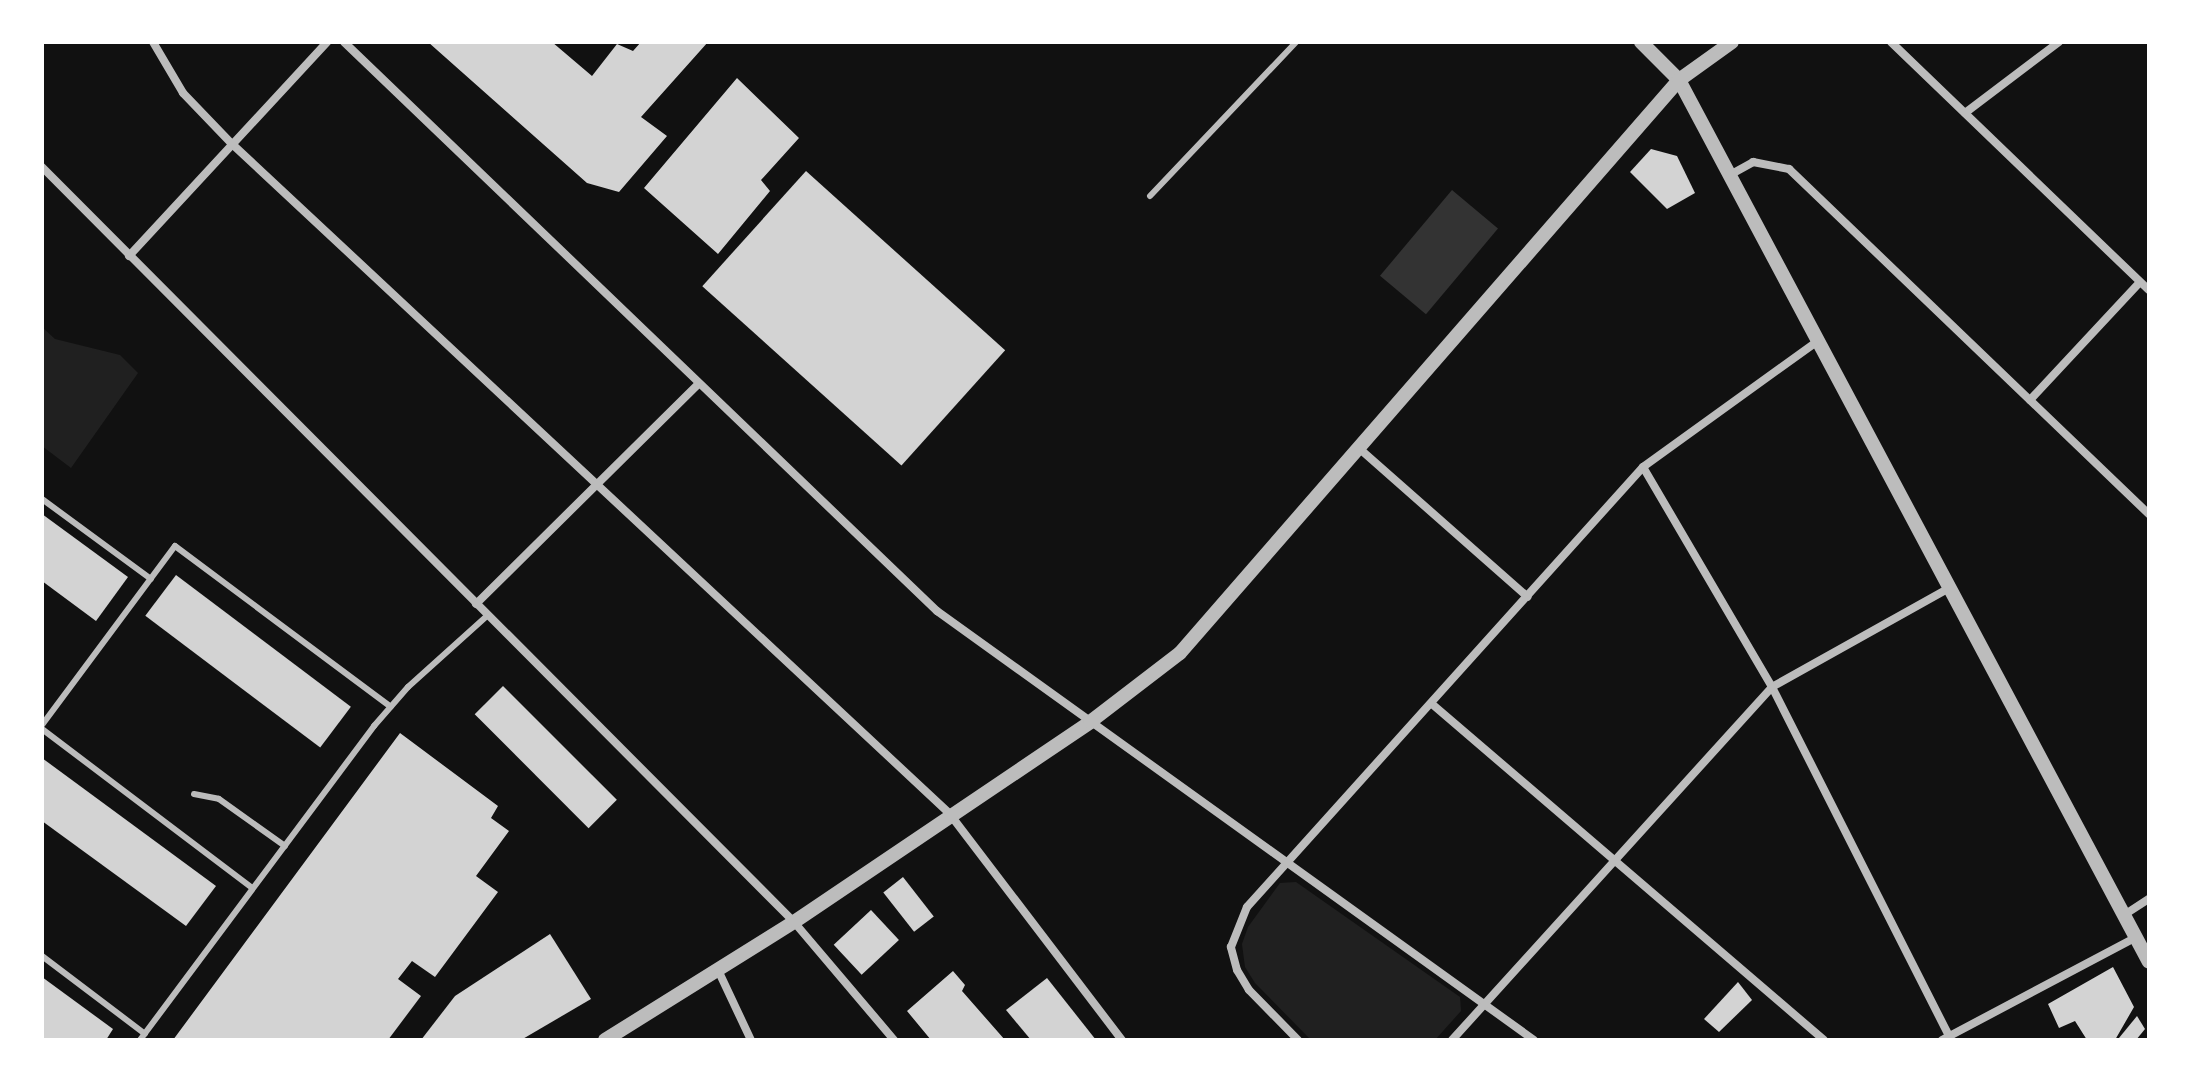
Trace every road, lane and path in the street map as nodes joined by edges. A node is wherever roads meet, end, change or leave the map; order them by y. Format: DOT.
graph roads {
  1 [pos="153,42"];
  2 [pos="327,42"];
  3 [pos="344,42"];
  4 [pos="1296,42"];
  5 [pos="1641,42"];
  6 [pos="1732,42"];
  7 [pos="1891,42"];
  8 [pos="2059,42"];
  9 [pos="1679,80"];
  10 [pos="1965,113"];
  11 [pos="231,143"];
  12 [pos="42,167"];
  13 [pos="1728,176"];
  14 [pos="1150,196"];
  15 [pos="129,256"];
  16 [pos="2140,282"];
  17 [pos="2149,290"];
  18 [pos="1816,342"];
  19 [pos="698,384"];
  20 [pos="2030,400"];
  21 [pos="1361,450"];
  22 [pos="1643,467"];
  23 [pos="595,484"];
  24 [pos="42,499"];
  25 [pos="2149,514"];
  26 [pos="151,579"];
  27 [pos="1947,589"];
  28 [pos="1528,597"];
  29 [pos="476,604"];
  30 [pos="488,615"];
  31 [pos="1772,687"];
  32 [pos="1432,704"];
  33 [pos="391,707"];
  34 [pos="1090,722"];
  35 [pos="42,727"];
  36 [pos="194,794"];
  37 [pos="949,813"];
  38 [pos="285,846"];
  39 [pos="1287,861"];
  40 [pos="1613,861"];
  41 [pos="252,888"];
  42 [pos="2149,899"];
  43 [pos="2124,915"];
  44 [pos="794,922"];
  45 [pos="2135,938"];
  46 [pos="42,956"];
  47 [pos="2149,962"];
  48 [pos="718,970"];
  49 [pos="1483,1003"];
  50 [pos="143,1037"];
  51 [pos="1947,1038"];
  52 [pos="605,1040"];
  53 [pos="751,1040"];
  54 [pos="894,1040"];
  55 [pos="1122,1040"];
  56 [pos="1298,1040"];
  57 [pos="1452,1040"];
  58 [pos="1534,1040"];
  59 [pos="1824,1040"];
  1 -- 11 [label="street"];
  2 -- 11 [label="street"];
  3 -- 19 [label="street"];
  4 -- 14 [label="lane"];
  5 -- 9 [label="street"];
  6 -- 9 [label="street"];
  7 -- 10 [label="street"];
  8 -- 10 [label="street"];
  9 -- 13 [label="street"];
  9 -- 21 [label="street"];
  10 -- 16 [label="street"];
  11 -- 15 [label="street"];
  11 -- 23 [label="street"];
  12 -- 15 [label="street"];
  13 -- 18 [label="street"];
  13 -- 20 [label="street"];
  15 -- 29 [label="street"];
  16 -- 17 [label="street"];
  16 -- 20 [label="street"];
  18 -- 22 [label="street"];
  18 -- 27 [label="street"];
  19 -- 23 [label="street"];
  19 -- 34 [label="street"];
  20 -- 25 [label="street"];
  21 -- 28 [label="street"];
  21 -- 34 [label="street"];
  22 -- 28 [label="street"];
  22 -- 31 [label="street"];
  23 -- 29 [label="street"];
  23 -- 37 [label="street"];
  24 -- 26 [label="lane"];
  26 -- 33 [label="lane"];
  26 -- 35 [label="lane"];
  27 -- 31 [label="street"];
  27 -- 43 [label="street"];
  28 -- 32 [label="street"];
  29 -- 30 [label="street"];
  30 -- 33 [label="lane"];
  30 -- 44 [label="street"];
  31 -- 40 [label="street"];
  31 -- 51 [label="street"];
  32 -- 39 [label="street"];
  32 -- 40 [label="street"];
  33 -- 38 [label="lane"];
  34 -- 37 [label="street"];
  34 -- 39 [label="street"];
  35 -- 41 [label="lane"];
  36 -- 38 [label="lane"];
  37 -- 44 [label="street"];
  37 -- 55 [label="street"];
  38 -- 41 [label="lane"];
  39 -- 49 [label="street"];
  39 -- 56 [label="street"];
  40 -- 49 [label="street"];
  40 -- 59 [label="street"];
  41 -- 50 [label="lane"];
  42 -- 43 [label="street"];
  43 -- 45 [label="street"];
  44 -- 48 [label="street"];
  44 -- 54 [label="street"];
  45 -- 47 [label="street"];
  45 -- 51 [label="street"];
  46 -- 50 [label="lane"];
  48 -- 52 [label="street"];
  48 -- 53 [label="street"];
  49 -- 57 [label="street"];
  49 -- 58 [label="street"];
}
